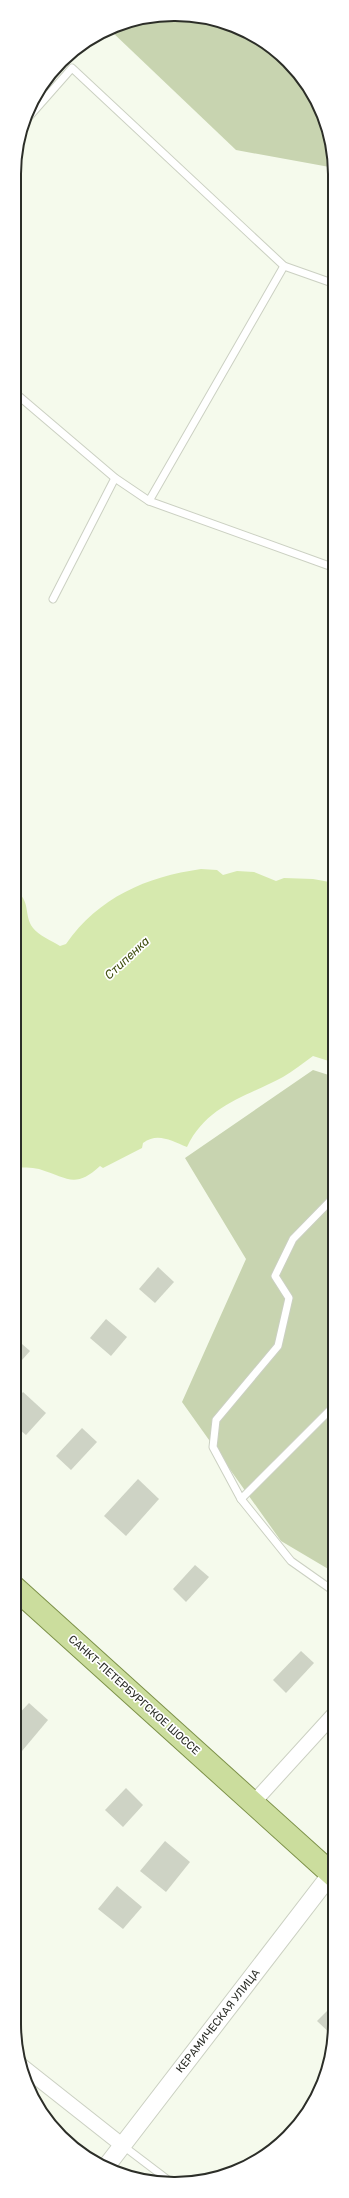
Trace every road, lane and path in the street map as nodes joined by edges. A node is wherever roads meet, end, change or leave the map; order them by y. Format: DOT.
graph roads {
  1 [pos="37,106"];
  2 [pos="284,266"];
  3 [pos="328,282"];
  4 [pos="21,398"];
  5 [pos="115,478"];
  6 [pos="149,501"];
  7 [pos="328,565"];
  8 [pos="53,600"];
  9 [pos="328,1203"];
  10 [pos="328,1412"];
  11 [pos="241,1499"];
  12 [pos="328,1587"];
  13 [pos="21,1593"];
  14 [pos="328,1721"];
  15 [pos="254,1803"];
  16 [pos="328,1871"];
  17 [pos="328,1882"];
  18 [pos="28,2071"];
  19 [pos="122,2145"];
  20 [pos="109,2162"];
  21 [pos="164,2177"];
  1 -- 2 [label="lane"];
  2 -- 3 [label="lane"];
  2 -- 6 [label="lane"];
  4 -- 5 [label="lane"];
  5 -- 6 [label="lane"];
  5 -- 8 [label="lane"];
  6 -- 7 [label="lane"];
  9 -- 11 [label="lane"];
  10 -- 11 [label="lane"];
  11 -- 12 [label="lane"];
  13 -- 15 [label="main road, САНКТ-ПЕТЕРБУРГСКОЕ ШОССЕ"];
  14 -- 15 [label="street"];
  15 -- 16 [label="main road, САНКТ-ПЕТЕРБУРГСКОЕ ШОССЕ"];
  17 -- 19 [label="street, КЕРАМИЧЕСКАЯ УЛИЦА"];
  18 -- 19 [label="street"];
  19 -- 20 [label="street, КЕРАМИЧЕСКАЯ УЛИЦА"];
  19 -- 21 [label="lane"];
}
